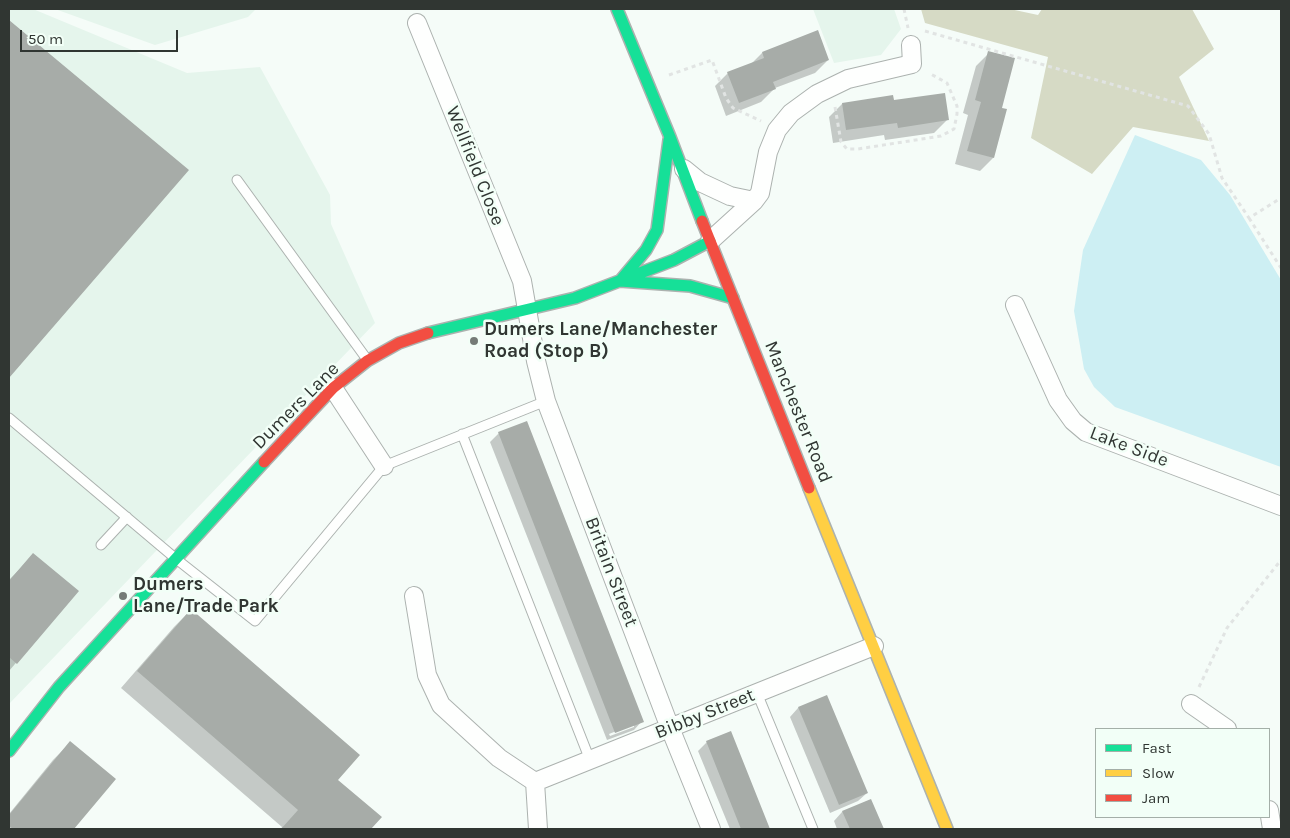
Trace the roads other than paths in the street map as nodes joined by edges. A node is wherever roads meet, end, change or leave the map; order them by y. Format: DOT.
graph roads {
  1 [pos="617,9"];
  2 [pos="416,22"];
  3 [pos="911,45"];
  4 [pos="670,137"];
  5 [pos="680,166"];
  6 [pos="236,180"];
  7 [pos="754,201"];
  8 [pos="710,241"];
  9 [pos="620,281"];
  10 [pos="733,298"];
  11 [pos="1015,306"];
  12 [pos="528,310"];
  13 [pos="367,360"];
  14 [pos="333,388"];
  15 [pos="546,401"];
  16 [pos="9,418"];
  17 [pos="462,434"];
  18 [pos="384,466"];
  19 [pos="1281,506"];
  20 [pos="126,517"];
  21 [pos="101,545"];
  22 [pos="175,558"];
  23 [pos="414,596"];
  24 [pos="874,646"];
  25 [pos="757,693"];
  26 [pos="1191,704"];
  27 [pos="670,728"];
  28 [pos="1226,728"];
  29 [pos="9,751"];
  30 [pos="590,760"];
  31 [pos="535,782"];
  32 [pos="1270,816"];
  33 [pos="538,829"];
  34 [pos="711,829"];
  35 [pos="813,829"];
  36 [pos="947,829"];
  37 [pos="1272,829"];
  1 -- 4 [label="main road, Manchester Road"];
  2 -- 12 [label="street, Wellfield Close"];
  3 -- 7 [label="street"];
  4 -- 5 [label="main road, Manchester Road"];
  4 -- 9 [label="main road"];
  5 -- 7 [label="street"];
  5 -- 8 [label="main road, Manchester Road"];
  6 -- 13 [label="lane"];
  7 -- 8 [label="street"];
  8 -- 9 [label="main road, Dumers Lane"];
  8 -- 10 [label="main road, Manchester Road"];
  9 -- 10 [label="main road"];
  9 -- 12 [label="main road, Dumers Lane"];
  10 -- 24 [label="main road, Manchester Road"];
  11 -- 19 [label="street, Lake Side"];
  12 -- 13 [label="main road, Dumers Lane"];
  12 -- 15 [label="street, Britain Street"];
  13 -- 14 [label="main road, Dumers Lane"];
  14 -- 18 [label="street"];
  14 -- 22 [label="main road, Dumers Lane"];
  15 -- 17 [label="lane"];
  15 -- 27 [label="street, Britain Street"];
  16 -- 20 [label="lane"];
  17 -- 18 [label="lane"];
  17 -- 30 [label="lane"];
  18 -- 22 [label="lane"];
  20 -- 21 [label="lane"];
  20 -- 22 [label="lane"];
  22 -- 29 [label="main road, Dumers Lane"];
  23 -- 31 [label="street"];
  24 -- 25 [label="street, Bibby Street"];
  24 -- 36 [label="main road, Manchester Road"];
  25 -- 27 [label="street, Bibby Street"];
  25 -- 35 [label="lane"];
  26 -- 28 [label="street"];
  27 -- 30 [label="street, Bibby Street"];
  27 -- 34 [label="street, Britain Street"];
  30 -- 31 [label="street, Bibby Street"];
  31 -- 33 [label="street"];
  32 -- 37 [label="street"];
}
